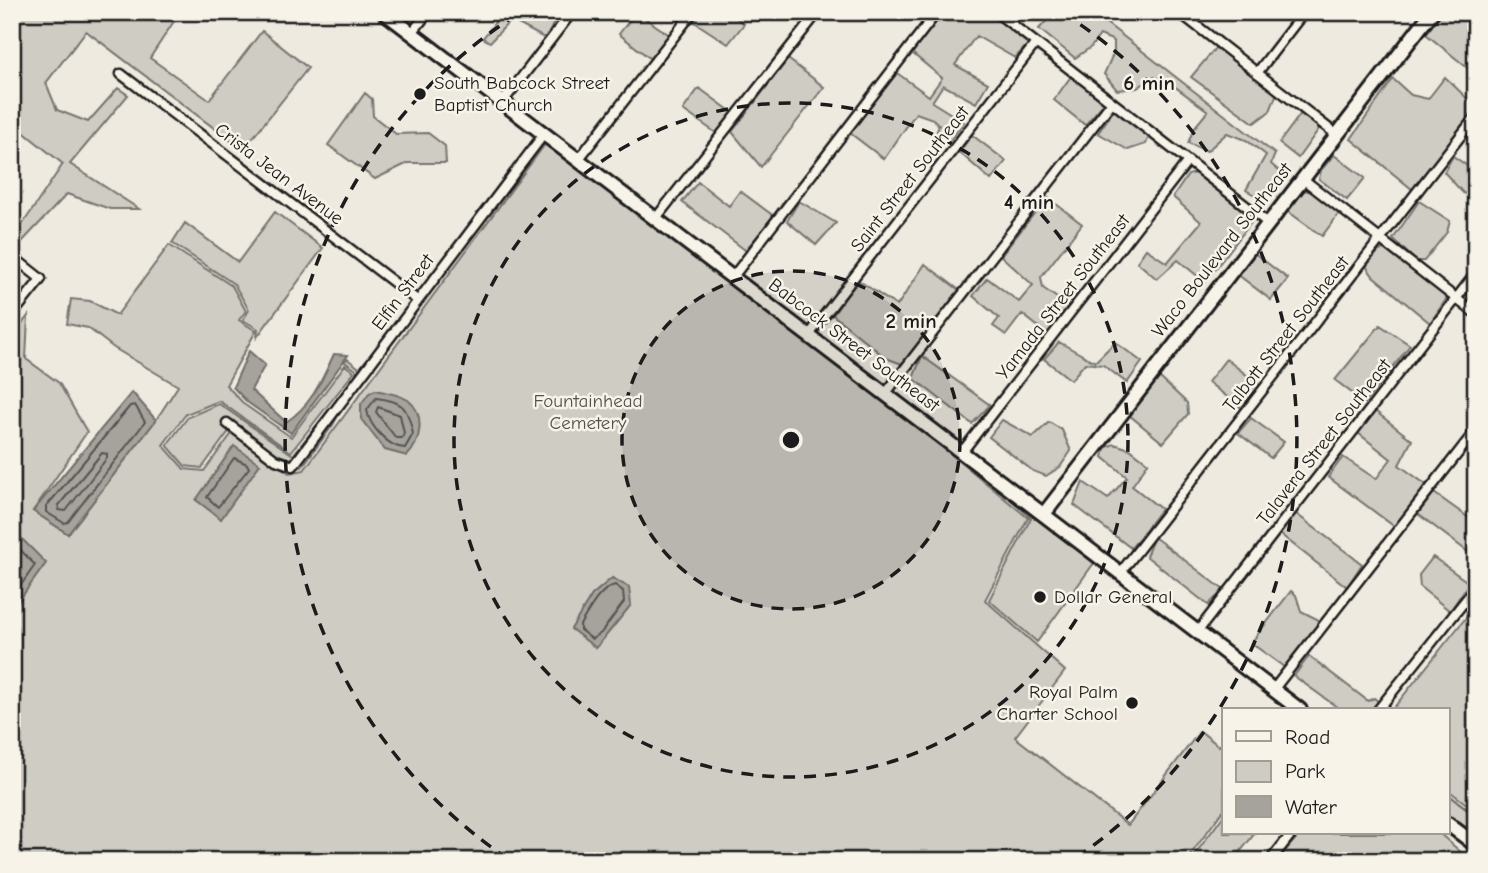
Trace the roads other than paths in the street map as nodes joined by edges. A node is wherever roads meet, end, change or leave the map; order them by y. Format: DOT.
graph roads {
  1 [pos="384,12"];
  2 [pos="428,12"];
  3 [pos="572,12"];
  4 [pos="693,12"];
  5 [pos="818,12"];
  6 [pos="937,12"];
  7 [pos="996,12"];
  8 [pos="1304,12"];
  9 [pos="1432,12"];
  10 [pos="1181,13"];
  11 [pos="412,33"];
  12 [pos="1036,43"];
  13 [pos="1257,73"];
  14 [pos="121,74"];
  15 [pos="1112,102"];
  16 [pos="502,103"];
  17 [pos="1476,116"];
  18 [pos="544,134"];
  19 [pos="1337,135"];
  20 [pos="578,160"];
  21 [pos="1188,161"];
  22 [pos="1303,179"];
  23 [pos="656,218"];
  24 [pos="1268,223"];
  25 [pos="1380,239"];
  26 [pos="12,257"];
  27 [pos="1476,273"];
  28 [pos="732,278"];
  29 [pos="1456,298"];
  30 [pos="417,300"];
  31 [pos="1476,314"];
  32 [pos="12,315"];
  33 [pos="809,335"];
  34 [pos="886,393"];
  35 [pos="227,423"];
  36 [pos="1476,430"];
  37 [pos="962,452"];
  38 [pos="1044,514"];
  39 [pos="1121,572"];
  40 [pos="1476,587"];
  41 [pos="1198,631"];
  42 [pos="1273,690"];
  43 [pos="1297,708"];
  44 [pos="1380,708"];
  45 [pos="1450,826"];
  46 [pos="1291,834"];
  47 [pos="1476,845"];
  48 [pos="1270,861"];
  1 -- 11 [label="main road, Babcock Street Southeast"];
  2 -- 11 [label="street"];
  3 -- 16 [label="street"];
  4 -- 20 [label="street"];
  5 -- 23 [label="street"];
  6 -- 28 [label="street"];
  7 -- 12 [label="street"];
  8 -- 13 [label="street"];
  9 -- 19 [label="main road, Waco Boulevard Southeast"];
  10 -- 13 [label="street"];
  11 -- 16 [label="main road, Babcock Street Southeast"];
  12 -- 15 [label="street"];
  12 -- 33 [label="street, Saint Street Southeast"];
  13 -- 19 [label="street"];
  14 -- 30 [label="street, Crista Jean Avenue"];
  15 -- 21 [label="street"];
  15 -- 34 [label="street"];
  16 -- 18 [label="main road, Babcock Street Southeast"];
  17 -- 25 [label="street, Talbott Street Southeast"];
  18 -- 20 [label="main road, Babcock Street Southeast"];
  18 -- 30 [label="street, Elfin Street"];
  19 -- 22 [label="main road, Waco Boulevard Southeast"];
  20 -- 23 [label="main road, Babcock Street Southeast"];
  21 -- 24 [label="street"];
  21 -- 37 [label="street, Yamada Street Southeast"];
  22 -- 24 [label="main road, Waco Boulevard Southeast"];
  22 -- 25 [label="street"];
  23 -- 28 [label="main road, Babcock Street Southeast"];
  24 -- 38 [label="main road, Waco Boulevard Southeast"];
  25 -- 29 [label="street"];
  25 -- 39 [label="street, Talbott Street Southeast"];
  26 -- 32 [label="street"];
  27 -- 29 [label="street, Talavera Street Southeast"];
  28 -- 33 [label="main road, Babcock Street Southeast"];
  29 -- 31 [label="street"];
  29 -- 41 [label="street, Talavera Street Southeast"];
  30 -- 35 [label="street, Elfin Street"];
  33 -- 34 [label="main road, Babcock Street Southeast"];
  34 -- 37 [label="main road, Babcock Street Southeast"];
  36 -- 42 [label="street"];
  37 -- 38 [label="main road, Babcock Street Southeast"];
  38 -- 39 [label="main road, Babcock Street Southeast"];
  39 -- 41 [label="main road, Babcock Street Southeast"];
  40 -- 44 [label="street"];
  41 -- 42 [label="main road, Babcock Street Southeast"];
  42 -- 43 [label="main road, Babcock Street Southeast"];
  45 -- 47 [label="main road"];
  46 -- 48 [label="street"];
}
